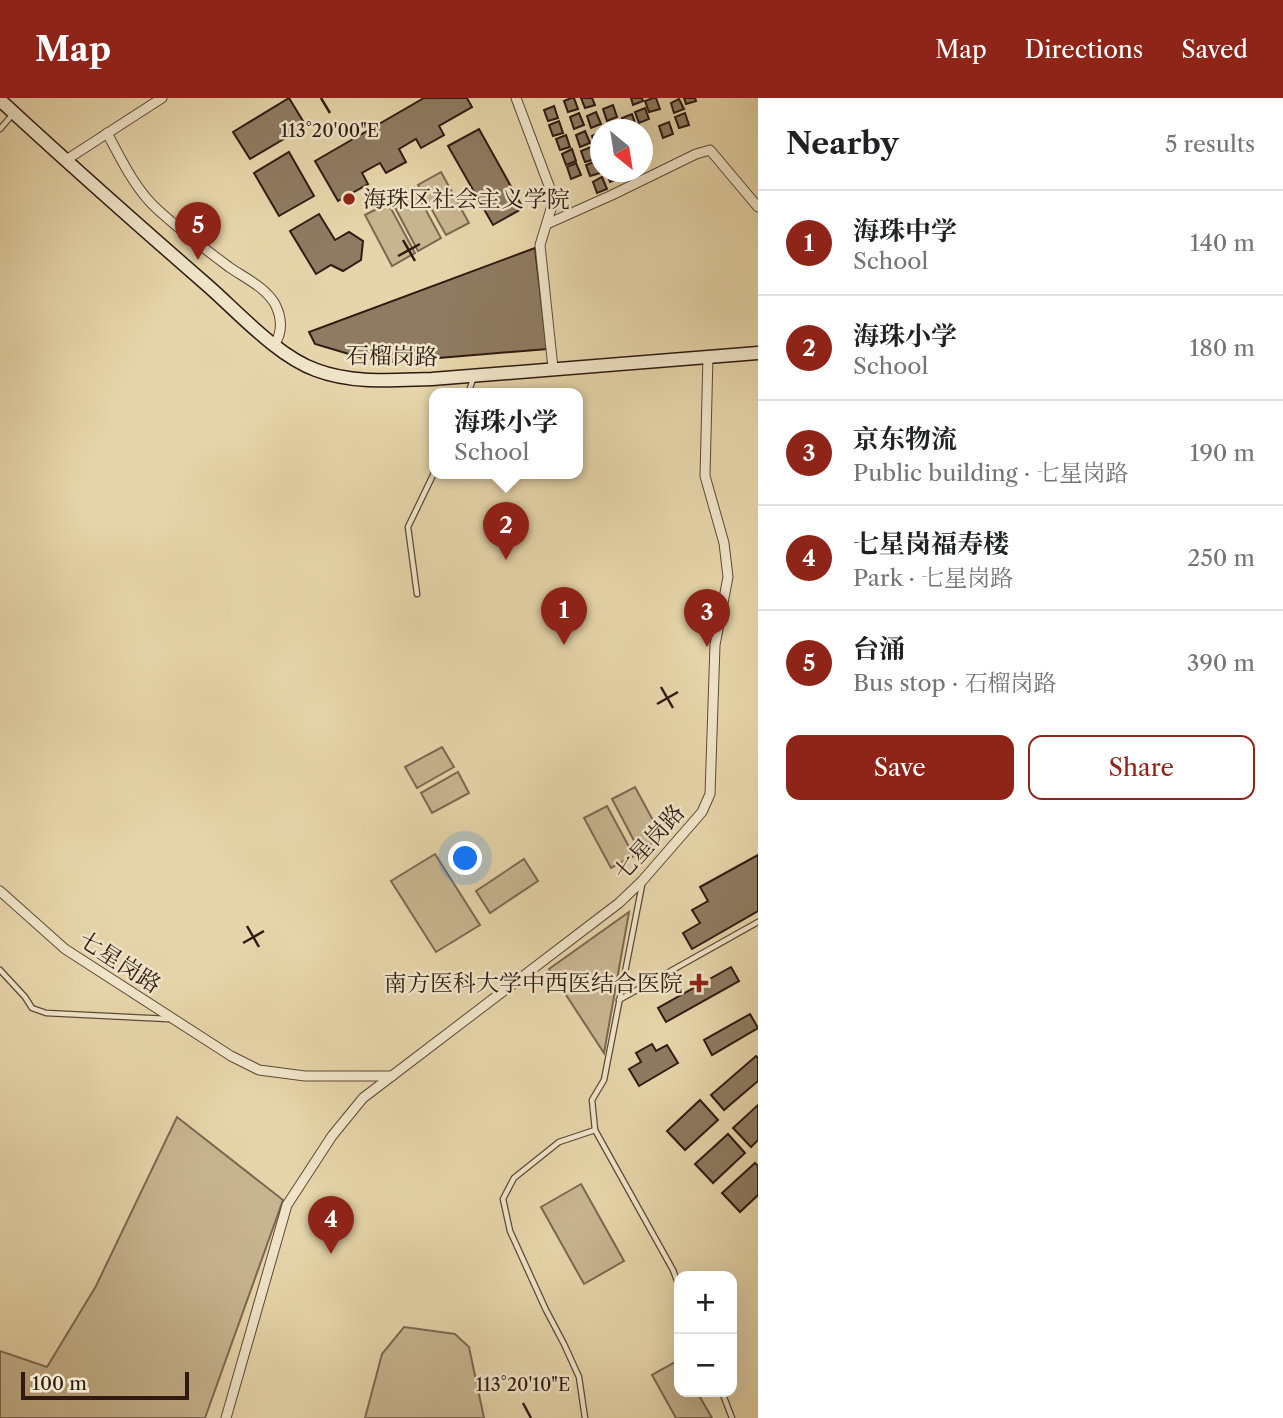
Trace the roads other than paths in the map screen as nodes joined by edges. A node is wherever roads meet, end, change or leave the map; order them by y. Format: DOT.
graph roads {
  1 [pos="162,98"];
  2 [pos="516,98"];
  3 [pos="0,100"];
  4 [pos="14,113"];
  5 [pos="0,129"];
  6 [pos="107,133"];
  7 [pos="66,160"];
  8 [pos="758,207"];
  9 [pos="547,224"];
  10 [pos="274,345"];
  11 [pos="758,353"];
  12 [pos="708,356"];
  13 [pos="552,368"];
  14 [pos="474,375"];
  15 [pos="470,388"];
  16 [pos="431,479"];
  17 [pos="417,594"];
  18 [pos="642,881"];
  19 [pos="0,891"];
  20 [pos="758,922"];
  21 [pos="0,970"];
  22 [pos="619,1000"];
  23 [pos="173,1019"];
  24 [pos="392,1076"];
  25 [pos="595,1130"];
  26 [pos="674,1273"];
  27 [pos="724,1397"];
  28 [pos="226,1418"];
  29 [pos="585,1418"];
  30 [pos="733,1418"];
  1 -- 6 [label="street"];
  2 -- 9 [label="street"];
  3 -- 4 [label="main road, 石榴岗路"];
  4 -- 5 [label="lane"];
  4 -- 7 [label="main road, 石榴岗路"];
  6 -- 7 [label="street"];
  6 -- 10 [label="street"];
  7 -- 10 [label="main road, 石榴岗路"];
  8 -- 9 [label="street"];
  9 -- 13 [label="street"];
  10 -- 14 [label="main road, 石榴岗路"];
  11 -- 12 [label="main road, 石榴岗路"];
  12 -- 13 [label="main road, 石榴岗路"];
  12 -- 18 [label="street, 七星岗路"];
  13 -- 14 [label="main road, 石榴岗路"];
  14 -- 15 [label="lane"];
  16 -- 17 [label="lane"];
  18 -- 22 [label="lane"];
  18 -- 24 [label="street, 七星岗路"];
  19 -- 23 [label="street, 七星岗路"];
  20 -- 22 [label="lane"];
  21 -- 23 [label="lane"];
  22 -- 25 [label="lane"];
  23 -- 24 [label="street, 七星岗路"];
  24 -- 28 [label="street, 七星岗路"];
  25 -- 26 [label="lane"];
  25 -- 29 [label="lane"];
  27 -- 30 [label="lane"];
}
